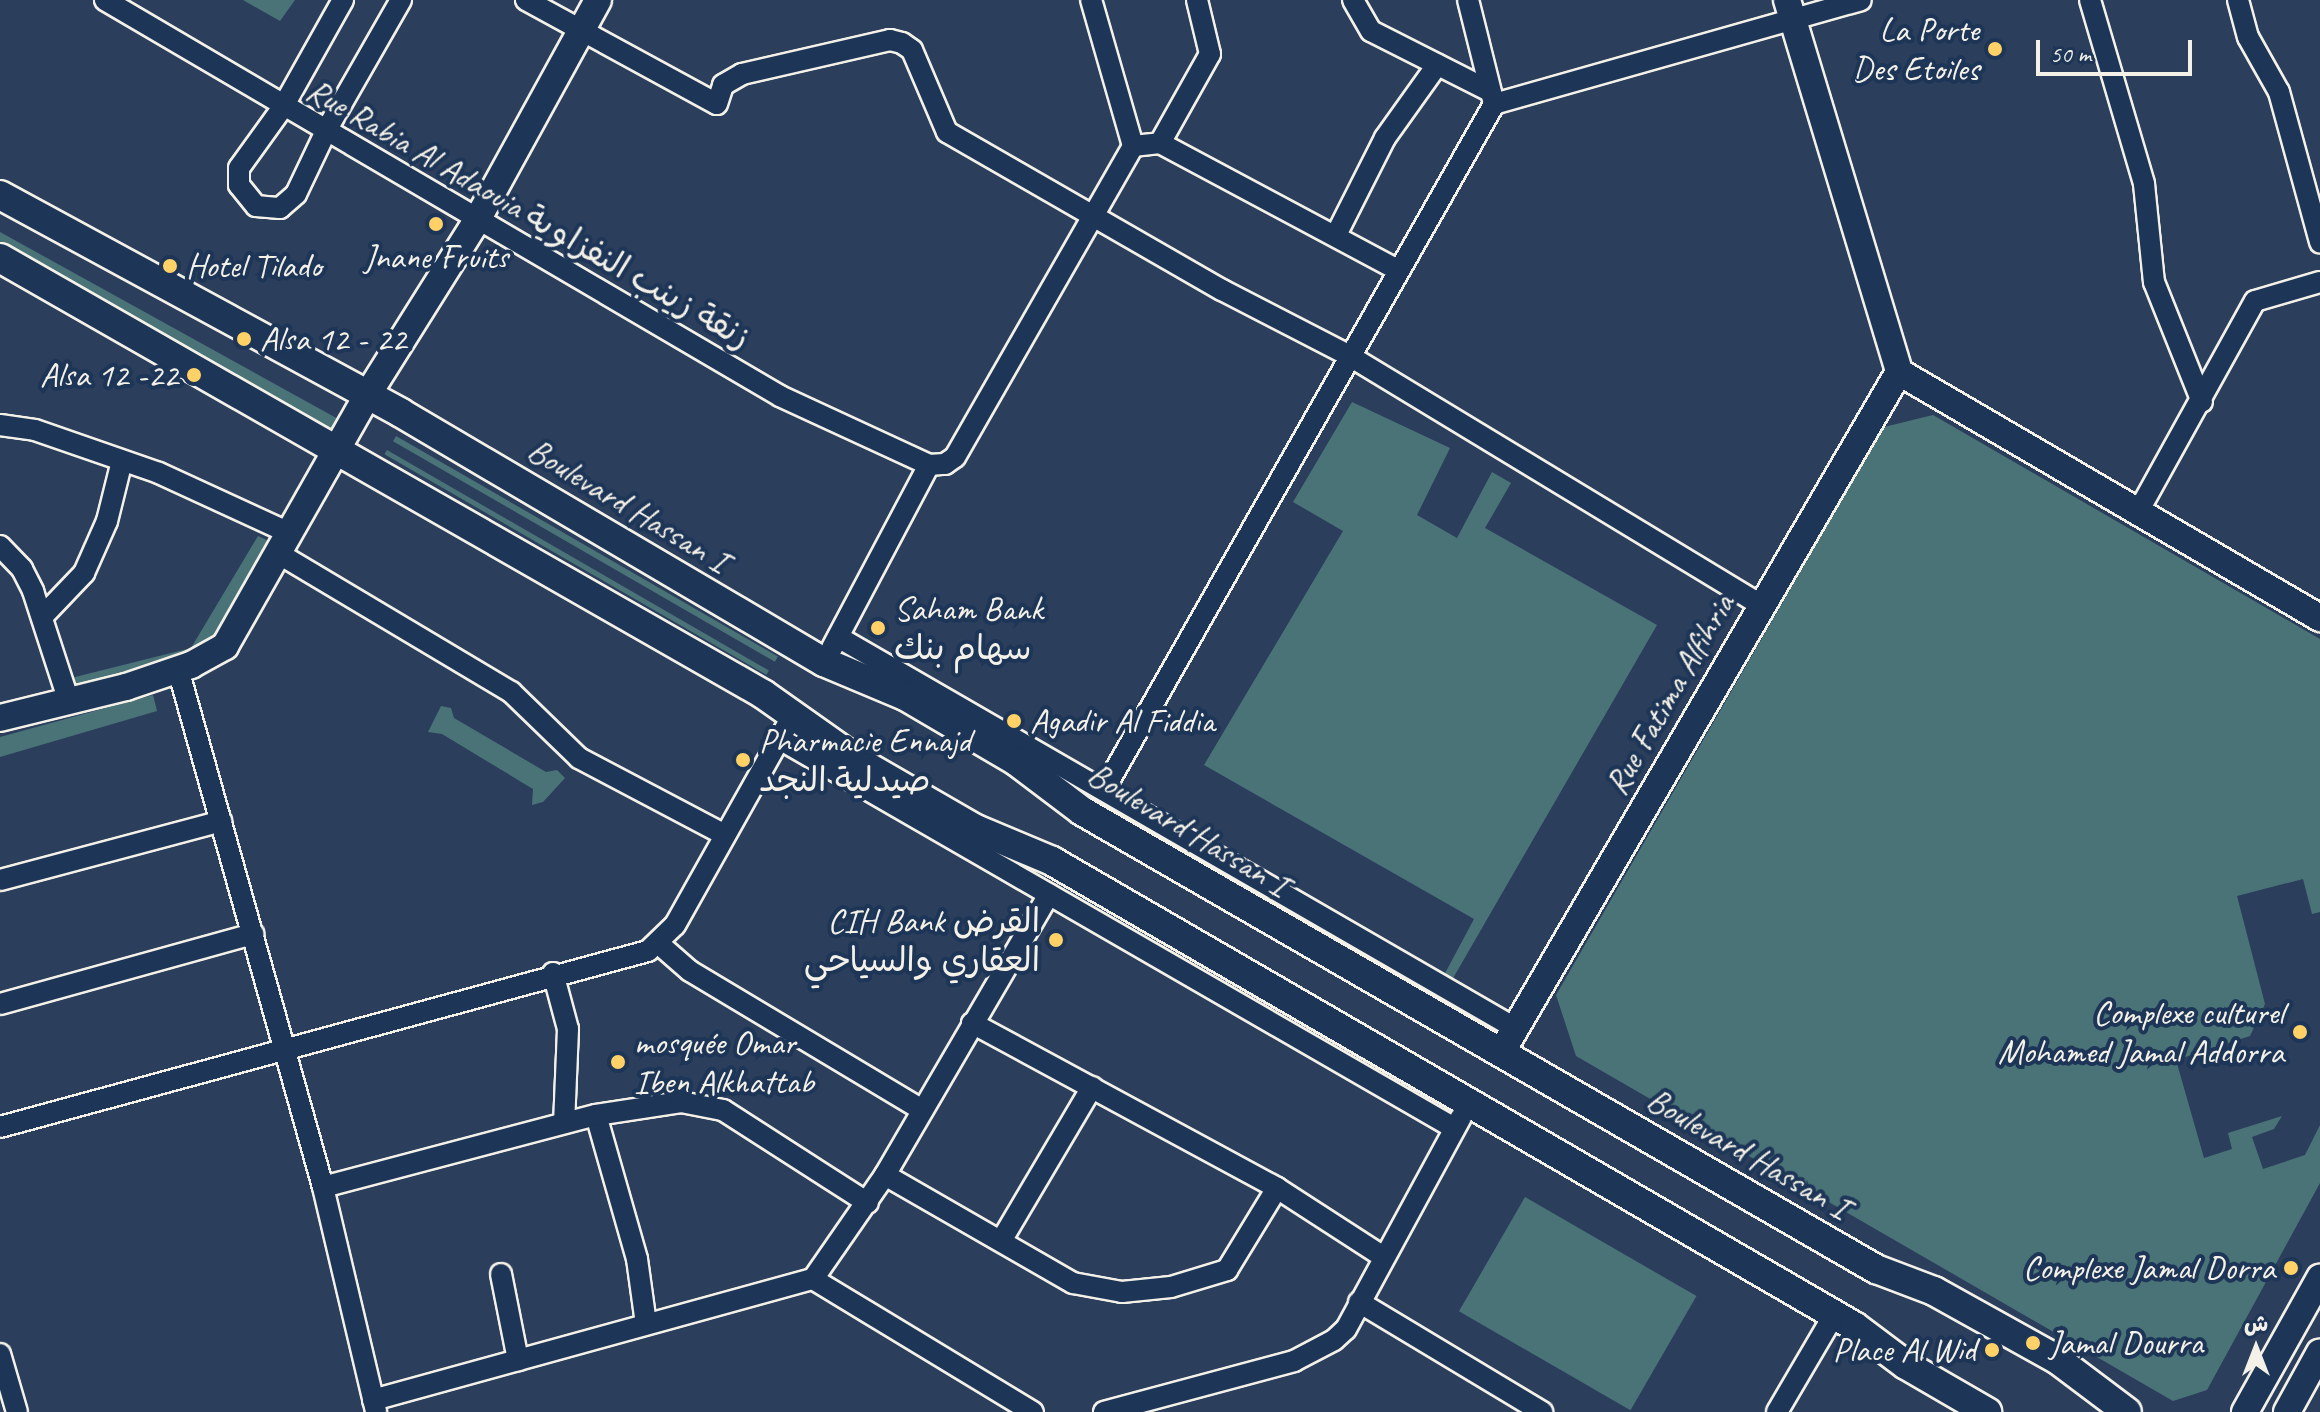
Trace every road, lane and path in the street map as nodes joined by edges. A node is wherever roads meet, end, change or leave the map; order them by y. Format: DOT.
graph roads {
  1 [pos="105,0"];
  2 [pos="343,0"];
  3 [pos="401,0"];
  4 [pos="526,0"];
  5 [pos="598,0"];
  6 [pos="1091,0"];
  7 [pos="1197,0"];
  8 [pos="1353,0"];
  9 [pos="1468,0"];
  10 [pos="1861,0"];
  11 [pos="2090,0"];
  12 [pos="2238,0"];
  13 [pos="1790,10"];
  14 [pos="579,29"];
  15 [pos="1437,65"];
  16 [pos="1491,97"];
  17 [pos="283,107"];
  18 [pos="327,129"];
  19 [pos="1160,143"];
  20 [pos="1133,146"];
  21 [pos="0,195"];
  22 [pos="1091,212"];
  23 [pos="2318,215"];
  24 [pos="476,222"];
  25 [pos="1336,235"];
  26 [pos="2320,242"];
  27 [pos="0,258"];
  28 [pos="1396,269"];
  29 [pos="2320,282"];
  30 [pos="1348,355"];
  31 [pos="1899,372"];
  32 [pos="368,394"];
  33 [pos="2202,402"];
  34 [pos="0,425"];
  35 [pos="338,447"];
  36 [pos="122,461"];
  37 [pos="929,465"];
  38 [pos="2138,512"];
  39 [pos="282,542"];
  40 [pos="0,546"];
  41 [pos="1762,606"];
  42 [pos="42,617"];
  43 [pos="2320,618"];
  44 [pos="838,637"];
  45 [pos="824,662"];
  46 [pos="178,669"];
  47 [pos="68,699"];
  48 [pos="794,713"];
  49 [pos="0,718"];
  50 [pos="778,738"];
  51 [pos="1105,788"];
  52 [pos="221,821"];
  53 [pos="725,835"];
  54 [pos="0,880"];
  55 [pos="1049,894"];
  56 [pos="253,934"];
  57 [pos="659,944"];
  58 [pos="553,973"];
  59 [pos="0,1004"];
  60 [pos="972,1023"];
  61 [pos="1515,1028"];
  62 [pos="285,1052"];
  63 [pos="1501,1053"];
  64 [pos="1092,1087"];
  65 [pos="921,1109"];
  66 [pos="596,1115"];
  67 [pos="1461,1116"];
  68 [pos="564,1123"];
  69 [pos="0,1127"];
  70 [pos="885,1175"];
  71 [pos="323,1187"];
  72 [pos="1277,1188"];
  73 [pos="868,1203"];
  74 [pos="1001,1241"];
  75 [pos="1382,1256"];
  76 [pos="501,1274"];
  77 [pos="2320,1278"];
  78 [pos="813,1279"];
  79 [pos="1359,1302"];
  80 [pos="1834,1315"];
  81 [pos="646,1324"];
  82 [pos="2320,1352"];
  83 [pos="0,1354"];
  84 [pos="518,1360"];
  85 [pos="374,1406"];
  86 [pos="17,1412"];
  87 [pos="1033,1412"];
  88 [pos="1104,1412"];
  89 [pos="1542,1412"];
  90 [pos="1777,1412"];
  91 [pos="1987,1412"];
  92 [pos="2127,1412"];
  93 [pos="2245,1412"];
  94 [pos="2287,1412"];
  1 -- 17 [label="street, Rue Rabia Al Adaouia زنقة زينب النفزاوية"];
  2 -- 17 [label="street"];
  3 -- 18 [label="street"];
  4 -- 14 [label="street"];
  5 -- 14 [label="street"];
  6 -- 20 [label="street"];
  7 -- 19 [label="street"];
  8 -- 15 [label="street"];
  9 -- 16 [label="street"];
  10 -- 13 [label="street"];
  11 -- 33 [label="street"];
  12 -- 23 [label="street"];
  13 -- 16 [label="street"];
  13 -- 31 [label="street"];
  14 -- 22 [label="street"];
  14 -- 24 [label="street"];
  15 -- 16 [label="street"];
  15 -- 25 [label="street"];
  16 -- 28 [label="street"];
  17 -- 18 [label="street, Rue Rabia Al Adaouia زنقة زينب النفزاوية"];
  17 -- 18 [label="street"];
  18 -- 24 [label="street, Rue Rabia Al Adaouia زنقة زينب النفزاوية"];
  19 -- 20 [label="street"];
  19 -- 25 [label="street"];
  20 -- 22 [label="street"];
  21 -- 32 [label="main road, Boulevard Hassan I"];
  22 -- 30 [label="street"];
  22 -- 37 [label="street"];
  23 -- 26 [label="street"];
  24 -- 32 [label="street"];
  24 -- 37 [label="street, Rue Rabia Al Adaouia زنقة زينب النفزاوية"];
  25 -- 28 [label="street"];
  27 -- 35 [label="main road"];
  28 -- 30 [label="street"];
  29 -- 33 [label="street"];
  30 -- 41 [label="street"];
  30 -- 51 [label="street"];
  31 -- 38 [label="street"];
  31 -- 41 [label="street, Rue Fatima Alfihria"];
  32 -- 35 [label="street"];
  32 -- 45 [label="main road, Boulevard Hassan I"];
  33 -- 38 [label="street"];
  34 -- 36 [label="street"];
  35 -- 39 [label="street"];
  35 -- 48 [label="main road"];
  36 -- 39 [label="street"];
  36 -- 42 [label="street"];
  37 -- 44 [label="street"];
  38 -- 43 [label="street"];
  39 -- 46 [label="street"];
  39 -- 53 [label="street"];
  40 -- 42 [label="street"];
  41 -- 61 [label="street, Rue Fatima Alfihria"];
  42 -- 47 [label="street"];
  44 -- 45 [label="street"];
  44 -- 51 [label="street"];
  45 -- 63 [label="main road, Boulevard Hassan I"];
  46 -- 47 [label="street"];
  46 -- 52 [label="street"];
  47 -- 49 [label="street"];
  48 -- 50 [label="street"];
  48 -- 67 [label="main road"];
  50 -- 53 [label="street"];
  50 -- 55 [label="street"];
  51 -- 61 [label="street"];
  52 -- 54 [label="street"];
  52 -- 56 [label="street"];
  53 -- 57 [label="street"];
  55 -- 60 [label="street"];
  55 -- 67 [label="street"];
  56 -- 59 [label="street"];
  56 -- 62 [label="street"];
  57 -- 58 [label="street"];
  57 -- 65 [label="street"];
  58 -- 62 [label="street"];
  58 -- 68 [label="street"];
  60 -- 64 [label="street"];
  60 -- 65 [label="street"];
  61 -- 63 [label="street, Rue Fatima Alfihria"];
  62 -- 69 [label="street"];
  62 -- 71 [label="street"];
  63 -- 92 [label="main road, Boulevard Hassan I"];
  64 -- 72 [label="street"];
  64 -- 74 [label="street"];
  65 -- 70 [label="street"];
  66 -- 68 [label="street"];
  66 -- 73 [label="street"];
  66 -- 81 [label="street"];
  67 -- 75 [label="street"];
  67 -- 80 [label="main road"];
  68 -- 71 [label="street"];
  70 -- 73 [label="street"];
  70 -- 74 [label="street"];
  71 -- 85 [label="street"];
  72 -- 74 [label="street"];
  72 -- 75 [label="street"];
  73 -- 78 [label="street"];
  75 -- 79 [label="street"];
  76 -- 84 [label="street"];
  77 -- 93 [label="street"];
  78 -- 81 [label="street"];
  78 -- 87 [label="street"];
  79 -- 88 [label="street"];
  79 -- 89 [label="street"];
  80 -- 90 [label="street"];
  80 -- 91 [label="main road"];
  81 -- 84 [label="street"];
  82 -- 94 [label="street"];
  83 -- 86 [label="street"];
  84 -- 85 [label="street"];
}
